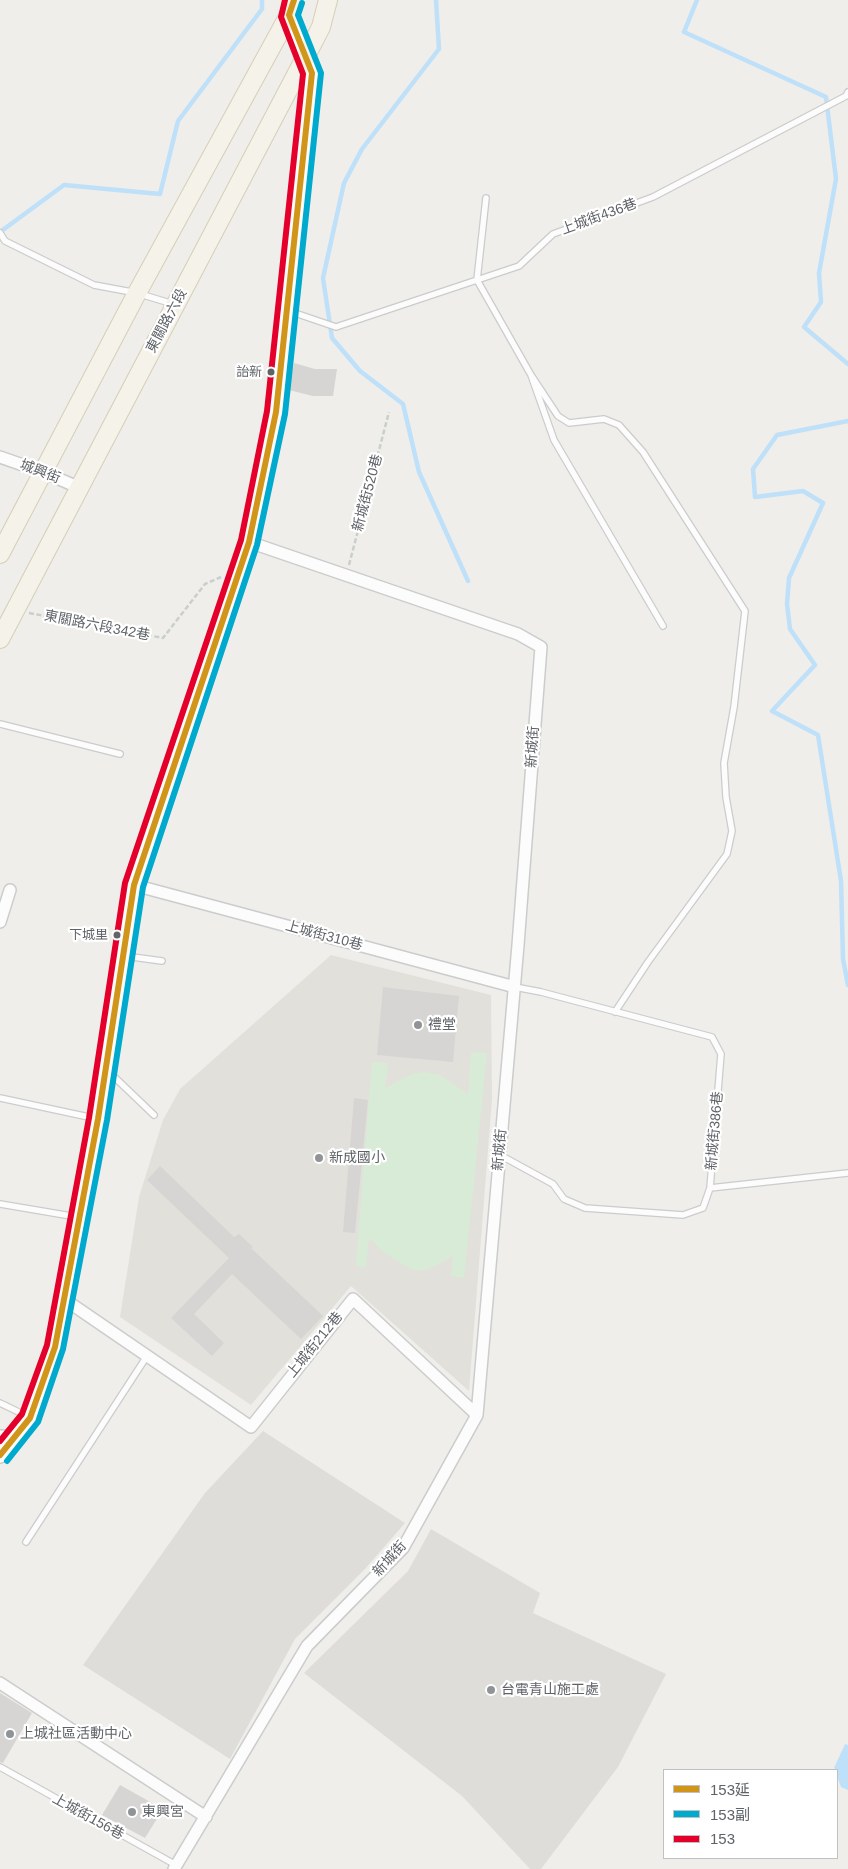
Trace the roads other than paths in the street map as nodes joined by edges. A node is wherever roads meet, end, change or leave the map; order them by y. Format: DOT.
graph roads {
  1 [pos="328,0"];
  2 [pos="292,7"];
  3 [pos="306,56"];
  4 [pos="848,92"];
  5 [pos="486,198"];
  6 [pos="0,233"];
  7 [pos="477,280"];
  8 [pos="137,293"];
  9 [pos="175,305"];
  10 [pos="287,311"];
  11 [pos="531,375"];
  12 [pos="0,457"];
  13 [pos="43,472"];
  14 [pos="80,488"];
  15 [pos="249,542"];
  16 [pos="0,554"];
  17 [pos="664,626"];
  18 [pos="0,639"];
  19 [pos="0,724"];
  20 [pos="120,754"];
  21 [pos="134,885"];
  22 [pos="10,890"];
  23 [pos="0,922"];
  24 [pos="123,956"];
  25 [pos="162,961"];
  26 [pos="515,988"];
  27 [pos="615,1012"];
  28 [pos="106,1070"];
  29 [pos="0,1098"];
  30 [pos="154,1115"];
  31 [pos="98,1119"];
  32 [pos="500,1155"];
  33 [pos="848,1173"];
  34 [pos="710,1188"];
  35 [pos="0,1204"];
  36 [pos="79,1218"];
  37 [pos="64,1299"];
  38 [pos="147,1356"];
  39 [pos="0,1403"];
  40 [pos="477,1415"];
  41 [pos="30,1418"];
  42 [pos="7,1437"];
  43 [pos="0,1455"];
  44 [pos="26,1542"];
  45 [pos="0,1683"];
  46 [pos="0,1767"];
  47 [pos="206,1817"];
  48 [pos="177,1868"];
  1 -- 3 [label="main road, 東關路六段"];
  2 -- 3 [label="street"];
  2 -- 8 [label="main road"];
  3 -- 9 [label="main road, 東關路六段"];
  3 -- 10 [label="street"];
  4 -- 7 [label="lane, 上城街436巷"];
  5 -- 7 [label="lane"];
  6 -- 8 [label="lane"];
  7 -- 10 [label="lane, 上城街436巷"];
  7 -- 11 [label="lane"];
  8 -- 9 [label="lane"];
  8 -- 13 [label="main road"];
  9 -- 14 [label="main road, 東關路六段"];
  10 -- 15 [label="street"];
  11 -- 17 [label="lane"];
  11 -- 27 [label="lane"];
  12 -- 13 [label="street, 城興街"];
  13 -- 14 [label="street, 城興街"];
  13 -- 16 [label="main road"];
  14 -- 18 [label="main road, 東關路六段"];
  15 -- 21 [label="street"];
  15 -- 26 [label="street, 新城街"];
  19 -- 20 [label="lane"];
  21 -- 24 [label="street"];
  21 -- 26 [label="street, 上城街310巷"];
  22 -- 23 [label="street"];
  24 -- 25 [label="lane"];
  24 -- 28 [label="street"];
  26 -- 27 [label="lane, 新城街386巷"];
  26 -- 32 [label="street, 新城街"];
  27 -- 34 [label="lane, 新城街386巷"];
  28 -- 30 [label="lane"];
  28 -- 31 [label="street"];
  29 -- 31 [label="lane"];
  31 -- 36 [label="street"];
  32 -- 34 [label="lane, 新城街386巷"];
  32 -- 40 [label="street, 新城街"];
  33 -- 34 [label="lane"];
  35 -- 36 [label="lane"];
  36 -- 37 [label="street"];
  37 -- 38 [label="street, 上城街212巷"];
  37 -- 41 [label="street"];
  38 -- 40 [label="street, 上城街212巷"];
  38 -- 44 [label="lane"];
  39 -- 41 [label="lane"];
  40 -- 47 [label="street, 新城街"];
  41 -- 42 [label="street"];
  42 -- 43 [label="street"];
  45 -- 47 [label="street"];
  46 -- 48 [label="lane, 上城街156巷"];
  47 -- 48 [label="street, 新城街"];
}
